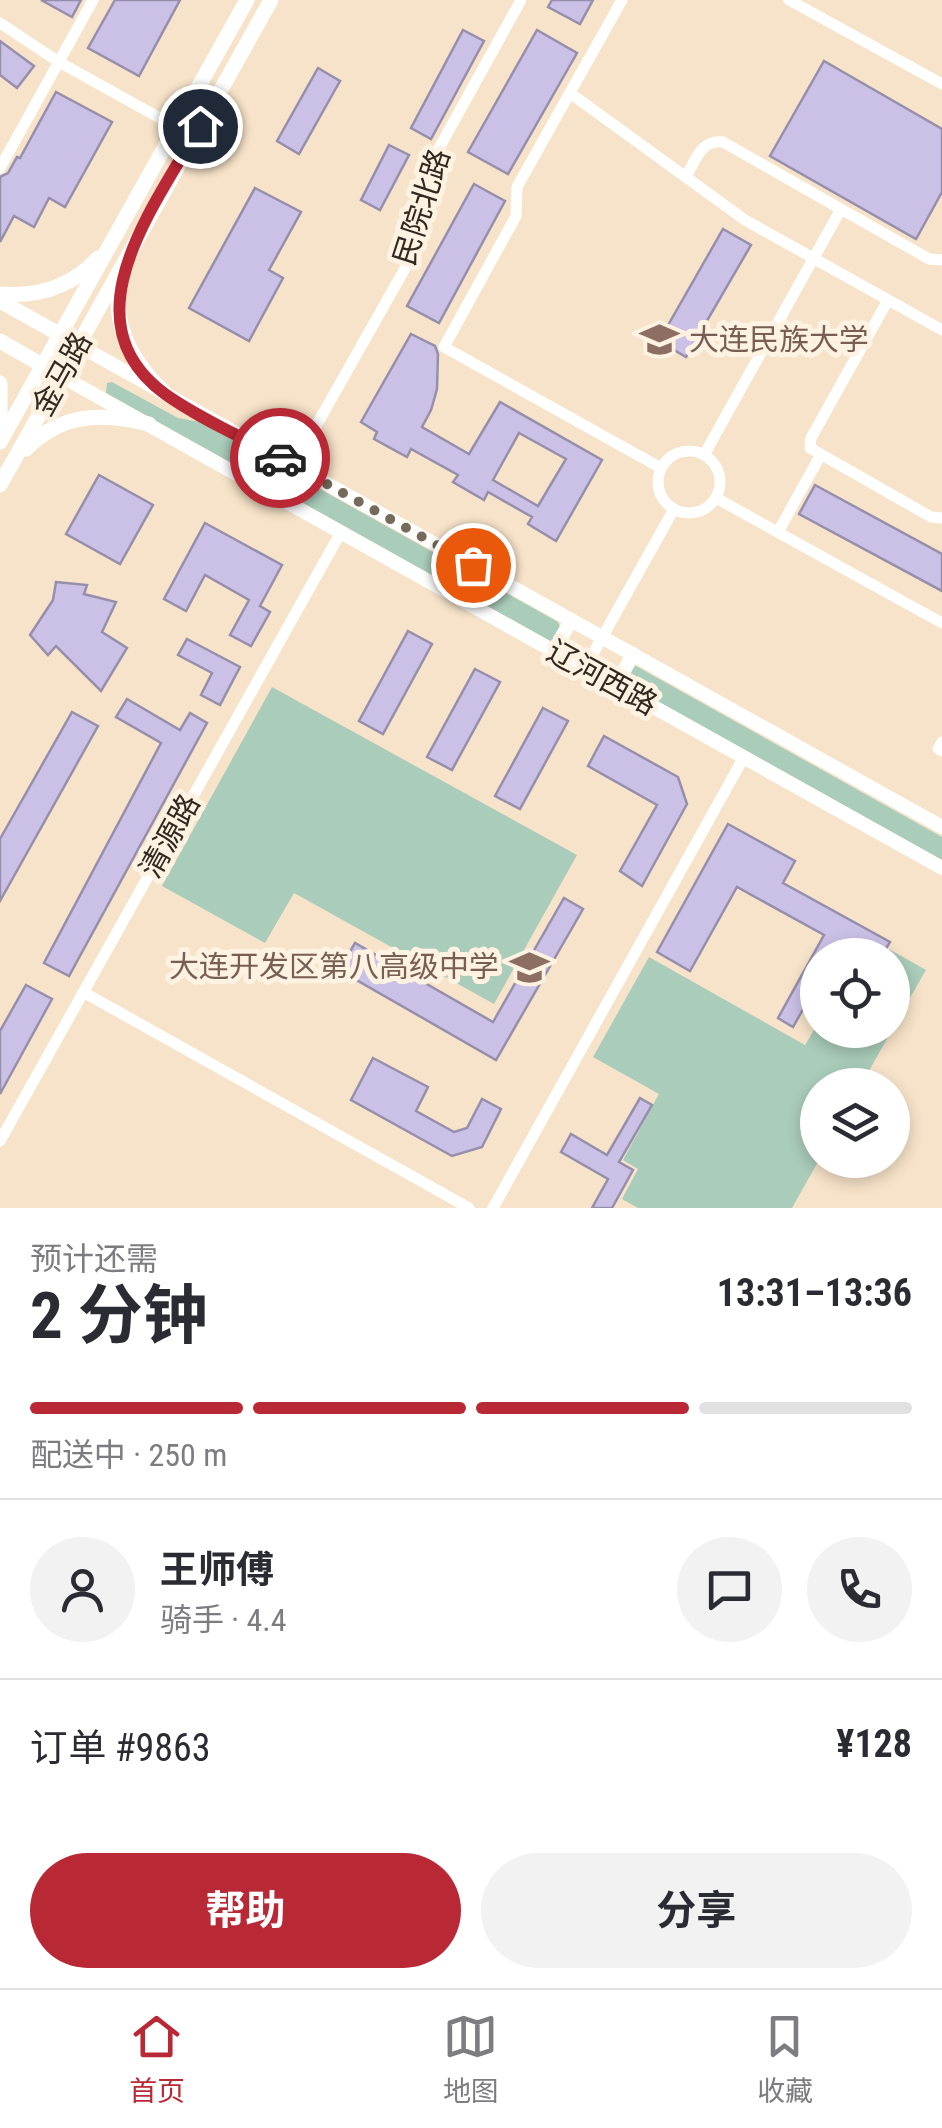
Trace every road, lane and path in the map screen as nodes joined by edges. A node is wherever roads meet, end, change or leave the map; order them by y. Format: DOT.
graph roads {
  1 [pos="94,0"];
  2 [pos="247,0"];
  3 [pos="270,0"];
  4 [pos="521,0"];
  5 [pos="622,0"];
  6 [pos="789,0"];
  7 [pos="0,23"];
  8 [pos="59,62"];
  9 [pos="942,84"];
  10 [pos="570,93"];
  11 [pos="176,126"];
  12 [pos="0,168"];
  13 [pos="686,178"];
  14 [pos="842,210"];
  15 [pos="111,244"];
  16 [pos="130,253"];
  17 [pos="814,259"];
  18 [pos="942,260"];
  19 [pos="0,298"];
  20 [pos="888,300"];
  21 [pos="23,314"];
  22 [pos="942,330"];
  23 [pos="60,335"];
  24 [pos="3,343"];
  25 [pos="78,345"];
  26 [pos="43,366"];
  27 [pos="61,376"];
  28 [pos="0,383"];
  29 [pos="165,393"];
  30 [pos="148,424"];
  31 [pos="0,428"];
  32 [pos="0,442"];
  33 [pos="704,455"];
  34 [pos="820,456"];
  35 [pos="294,465"];
  36 [pos="10,467"];
  37 [pos="661,468"];
  38 [pos="0,485"];
  39 [pos="716,498"];
  40 [pos="674,510"];
  41 [pos="942,518"];
  42 [pos="340,532"];
  43 [pos="778,532"];
  44 [pos="571,620"];
  45 [pos="942,623"];
  46 [pos="602,637"];
  47 [pos="554,651"];
  48 [pos="633,654"];
  49 [pos="585,668"];
  50 [pos="616,686"];
  51 [pos="942,742"];
  52 [pos="942,752"];
  53 [pos="744,757"];
  54 [pos="941,825"];
  55 [pos="942,868"];
  56 [pos="84,992"];
  57 [pos="0,1141"];
  58 [pos="470,1208"];
  59 [pos="493,1208"];
  1 -- 8 [label="street"];
  2 -- 11 [label="main road, 金马路"];
  3 -- 16 [label="main road, 金马路"];
  4 -- 35 [label="street, 民院北路"];
  5 -- 10 [label="street"];
  6 -- 9 [label="street"];
  7 -- 8 [label="street"];
  8 -- 11 [label="street"];
  8 -- 12 [label="street"];
  10 -- 13 [label="street"];
  10 -- 37 [label="street"];
  11 -- 15 [label="main road, 金马路"];
  13 -- 14 [label="street"];
  13 -- 17 [label="street"];
  14 -- 17 [label="street"];
  14 -- 18 [label="street"];
  15 -- 19 [label="main road"];
  15 -- 23 [label="main road, 金马路"];
  16 -- 25 [label="main road, 金马路"];
  16 -- 29 [label="main road"];
  17 -- 20 [label="street"];
  17 -- 33 [label="street"];
  19 -- 21 [label="main road, 辽河西路"];
  20 -- 22 [label="street"];
  20 -- 34 [label="street"];
  21 -- 23 [label="main road, 辽河西路"];
  21 -- 24 [label="main road"];
  23 -- 25 [label="main road, 辽河西路"];
  23 -- 26 [label="main road, 金马路"];
  24 -- 26 [label="main road, 辽河西路"];
  25 -- 27 [label="main road, 金马路"];
  25 -- 29 [label="street, 辽河西路"];
  26 -- 27 [label="main road, 辽河西路"];
  26 -- 32 [label="main road, 金马路"];
  27 -- 30 [label="street, 辽河西路"];
  27 -- 36 [label="main road, 金马路"];
  28 -- 31 [label="main road"];
  29 -- 35 [label="street, 辽河西路"];
  30 -- 36 [label="main road"];
  30 -- 42 [label="street, 辽河西路"];
  33 -- 37 [label="street"];
  33 -- 39 [label="street"];
  34 -- 41 [label="street"];
  34 -- 43 [label="street"];
  35 -- 44 [label="street, 辽河西路"];
  36 -- 38 [label="main road, 金马路"];
  37 -- 40 [label="street"];
  39 -- 40 [label="street"];
  39 -- 43 [label="street"];
  40 -- 46 [label="street"];
  42 -- 47 [label="street, 辽河西路"];
  42 -- 56 [label="street, 清源路"];
  43 -- 45 [label="street"];
  44 -- 46 [label="street, 辽河西路"];
  44 -- 47 [label="street"];
  46 -- 48 [label="street, 辽河西路"];
  46 -- 49 [label="street"];
  47 -- 49 [label="street, 辽河西路"];
  48 -- 50 [label="street"];
  48 -- 54 [label="street, 辽河西路"];
  49 -- 50 [label="street, 辽河西路"];
  50 -- 53 [label="street, 辽河西路"];
  51 -- 52 [label="street"];
  53 -- 55 [label="street, 辽河西路"];
  53 -- 59 [label="street"];
  56 -- 57 [label="street, 清源路"];
  56 -- 58 [label="street"];
}
